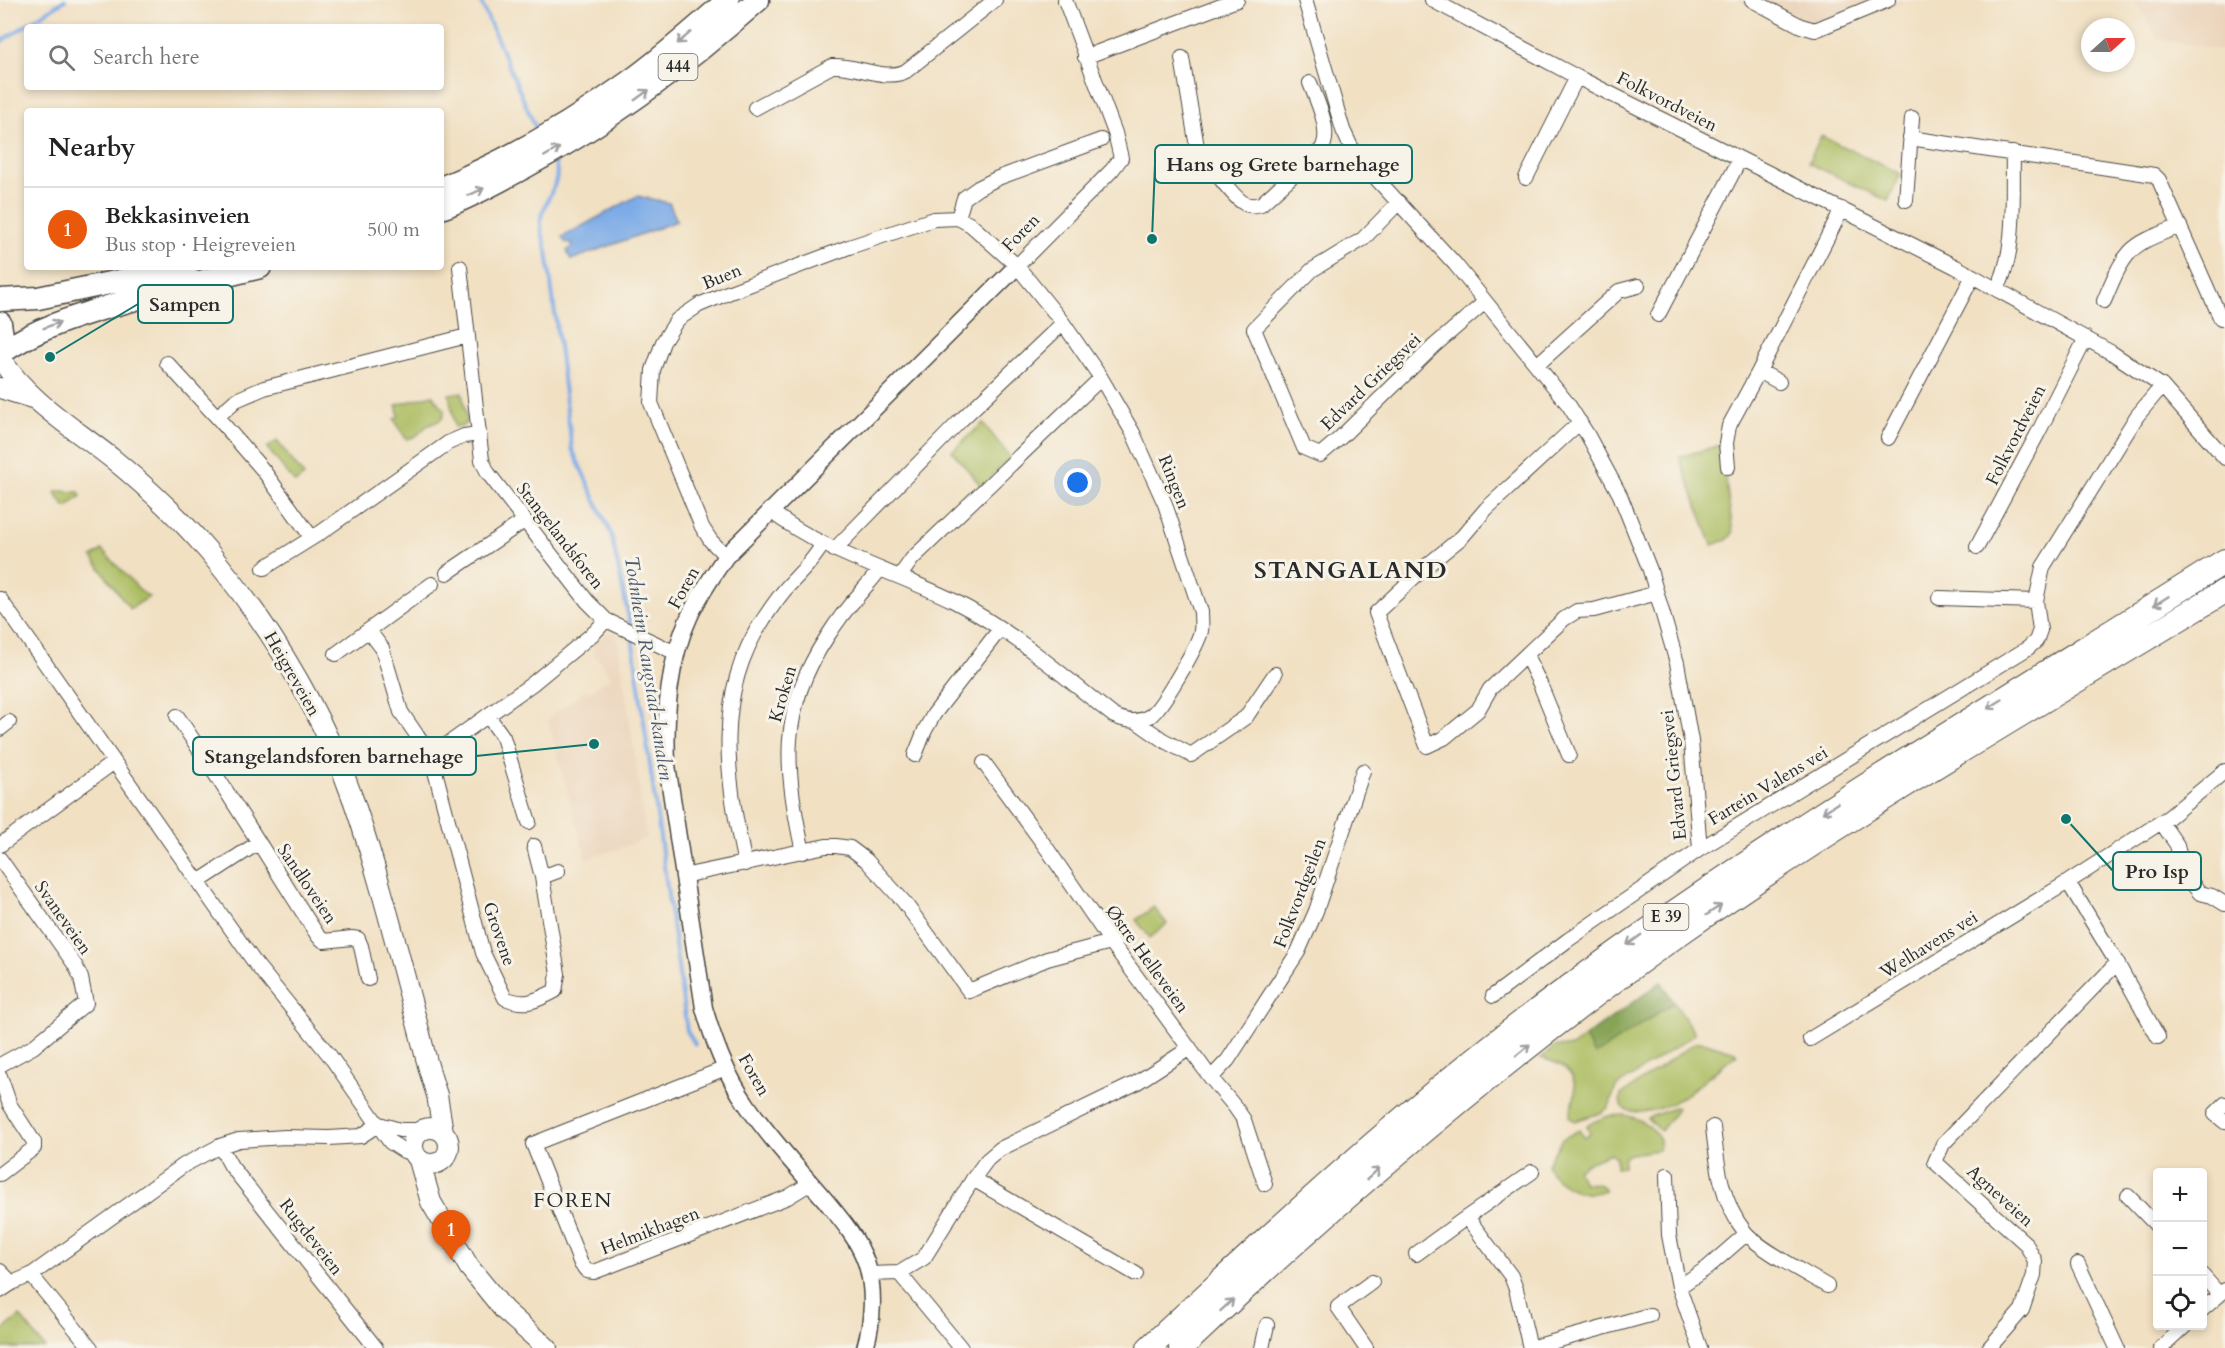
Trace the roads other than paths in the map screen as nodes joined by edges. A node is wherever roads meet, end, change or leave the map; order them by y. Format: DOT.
graph roads {
  1 [pos="728,0"];
  2 [pos="758,0"];
  3 [pos="995,0"];
  4 [pos="1065,0"];
  5 [pos="1237,0"];
  6 [pos="1305,0"];
  7 [pos="1433,0"];
  8 [pos="1752,0"];
  9 [pos="1888,0"];
  10 [pos="1085,57"];
  11 [pos="1182,58"];
  12 [pos="1577,77"];
  13 [pos="1310,83"];
  14 [pos="755,108"];
  15 [pos="1912,118"];
  16 [pos="589,120"];
  17 [pos="1910,138"];
  18 [pos="1101,140"];
  19 [pos="2013,153"];
  20 [pos="1740,159"];
  21 [pos="506,167"];
  22 [pos="1526,178"];
  23 [pos="444,188"];
  24 [pos="1906,200"];
  25 [pos="1399,202"];
  26 [pos="444,206"];
  27 [pos="1842,209"];
  28 [pos="958,218"];
  29 [pos="2180,226"];
  30 [pos="1017,266"];
  31 [pos="460,267"];
  32 [pos="172,270"];
  33 [pos="248,270"];
  34 [pos="1973,276"];
  35 [pos="1638,286"];
  36 [pos="1997,289"];
  37 [pos="0,300"];
  38 [pos="2104,301"];
  39 [pos="1485,302"];
  40 [pos="1658,315"];
  41 [pos="2222,319"];
  42 [pos="0,323"];
  43 [pos="1064,323"];
  44 [pos="467,336"];
  45 [pos="2086,338"];
  46 [pos="0,356"];
  47 [pos="167,363"];
  48 [pos="1537,365"];
  49 [pos="1759,372"];
  50 [pos="1101,378"];
  51 [pos="1779,382"];
  52 [pos="2162,386"];
  53 [pos="0,388"];
  54 [pos="32,398"];
  55 [pos="218,417"];
  56 [pos="1580,422"];
  57 [pos="479,434"];
  58 [pos="1888,438"];
  59 [pos="2225,458"];
  60 [pos="1728,466"];
  61 [pos="769,510"];
  62 [pos="524,521"];
  63 [pos="312,538"];
  64 [pos="828,548"];
  65 [pos="1977,548"];
  66 [pos="726,556"];
  67 [pos="2225,561"];
  68 [pos="264,568"];
  69 [pos="880,568"];
  70 [pos="447,573"];
  71 [pos="900,576"];
  72 [pos="432,584"];
  73 [pos="2225,591"];
  74 [pos="1657,593"];
  75 [pos="1939,598"];
  76 [pos="0,599"];
  77 [pos="2036,601"];
  78 [pos="606,620"];
  79 [pos="1000,629"];
  80 [pos="369,631"];
  81 [pos="676,652"];
  82 [pos="336,654"];
  83 [pos="1526,655"];
  84 [pos="1275,674"];
  85 [pos="177,716"];
  86 [pos="488,716"];
  87 [pos="1136,721"];
  88 [pos="915,755"];
  89 [pos="1569,755"];
  90 [pos="431,756"];
  91 [pos="114,762"];
  92 [pos="984,763"];
  93 [pos="1364,771"];
  94 [pos="2225,771"];
  95 [pos="529,822"];
  96 [pos="2160,822"];
  97 [pos="258,843"];
  98 [pos="0,845"];
  99 [pos="534,846"];
  100 [pos="1700,849"];
  101 [pos="802,852"];
  102 [pos="0,860"];
  103 [pos="745,864"];
  104 [pos="558,871"];
  105 [pos="683,876"];
  106 [pos="542,877"];
  107 [pos="198,882"];
  108 [pos="2068,882"];
  109 [pos="2225,904"];
  110 [pos="1112,942"];
  111 [pos="2117,963"];
  112 [pos="368,979"];
  113 [pos="1493,996"];
  114 [pos="2158,1037"];
  115 [pos="1810,1039"];
  116 [pos="1190,1048"];
  117 [pos="0,1065"];
  118 [pos="726,1068"];
  119 [pos="428,1069"];
  120 [pos="0,1076"];
  121 [pos="1211,1078"];
  122 [pos="2225,1104"];
  123 [pos="2225,1122"];
  124 [pos="379,1124"];
  125 [pos="1713,1127"];
  126 [pos="422,1130"];
  127 [pos="443,1132"];
  128 [pos="220,1146"];
  129 [pos="417,1158"];
  130 [pos="442,1160"];
  131 [pos="1532,1172"];
  132 [pos="0,1174"];
  133 [pos="1667,1175"];
  134 [pos="973,1179"];
  135 [pos="811,1183"];
  136 [pos="1264,1184"];
  137 [pos="2128,1196"];
  138 [pos="441,1216"];
  139 [pos="1467,1217"];
  140 [pos="2153,1223"];
  141 [pos="1746,1234"];
  142 [pos="1416,1254"];
  143 [pos="2078,1264"];
  144 [pos="0,1271"];
  145 [pos="899,1273"];
  146 [pos="869,1274"];
  147 [pos="1136,1274"];
  148 [pos="31,1275"];
  149 [pos="2203,1276"];
  150 [pos="1372,1282"];
  151 [pos="12,1283"];
  152 [pos="1827,1286"];
  153 [pos="1679,1287"];
  154 [pos="0,1291"];
  155 [pos="2222,1292"];
  156 [pos="2207,1306"];
  157 [pos="1650,1315"];
  158 [pos="1267,1325"];
  159 [pos="2181,1330"];
  160 [pos="91,1348"];
  161 [pos="376,1348"];
  162 [pos="547,1348"];
  163 [pos="865,1348"];
  164 [pos="962,1348"];
  165 [pos="1149,1348"];
  166 [pos="1181,1348"];
  167 [pos="1262,1348"];
  168 [pos="1366,1348"];
  169 [pos="1530,1348"];
  170 [pos="1700,1348"];
  171 [pos="1989,1348"];
  172 [pos="2117,1348"];
  173 [pos="2161,1348"];
  1 -- 16 [label="highway, 444, one-way"];
  16 -- 2 [label="highway, 444, one-way"];
  3 -- 14 [label="street"];
  4 -- 10 [label="street"];
  5 -- 10 [label="street"];
  6 -- 25 [label="street, Edvard Griegsvei"];
  7 -- 12 [label="street, Folkvordveien"];
  8 -- 9 [label="street"];
  10 -- 30 [label="street, Foren"];
  11 -- 13 [label="street"];
  12 -- 20 [label="street, Folkvordveien"];
  12 -- 22 [label="street"];
  15 -- 17 [label="street"];
  16 -- 21 [label="highway, 444"];
  17 -- 19 [label="street"];
  17 -- 24 [label="street"];
  18 -- 28 [label="street"];
  19 -- 29 [label="street"];
  19 -- 36 [label="street"];
  20 -- 27 [label="street, Folkvordveien"];
  20 -- 40 [label="street"];
  21 -- 23 [label="highway, 444"];
  26 -- 21 [label="highway, 444, one-way"];
  25 -- 39 [label="street, Edvard Griegsvei"];
  25 -- 39 [label="street, Edvard Griegsvei"];
  27 -- 34 [label="street, Folkvordveien"];
  27 -- 49 [label="street"];
  28 -- 30 [label="street"];
  28 -- 66 [label="street, Buen"];
  29 -- 38 [label="street"];
  29 -- 41 [label="street"];
  30 -- 43 [label="street, Ringen"];
  30 -- 61 [label="street, Foren"];
  31 -- 44 [label="street, Stangelandsforen"];
  32 -- 37 [label="highway"];
  46 -- 33 [label="highway, one-way"];
  34 -- 36 [label="street, Folkvordveien"];
  34 -- 58 [label="street"];
  35 -- 48 [label="street"];
  36 -- 45 [label="street, Folkvordveien"];
  39 -- 48 [label="street, Edvard Griegsvei"];
  42 -- 46 [label="highway"];
  43 -- 50 [label="street, Ringen"];
  43 -- 64 [label="street"];
  44 -- 55 [label="street"];
  44 -- 57 [label="street, Stangelandsforen"];
  45 -- 52 [label="street, Folkvordveien"];
  45 -- 65 [label="street, Folkvordveien"];
  46 -- 54 [label="main road, Heigreveien"];
  47 -- 55 [label="street"];
  48 -- 56 [label="street, Edvard Griegsvei"];
  49 -- 51 [label="street"];
  49 -- 60 [label="street"];
  50 -- 71 [label="street"];
  50 -- 87 [label="street, Ringen"];
  52 -- 59 [label="street, Folkvordveien"];
  52 -- 77 [label="street, Fartein Valens vei"];
  53 -- 54 [label="main road, Heigreveien"];
  54 -- 119 [label="main road, Heigreveien"];
  55 -- 63 [label="street"];
  56 -- 74 [label="street, Edvard Griegsvei"];
  56 -- 83 [label="street"];
  57 -- 62 [label="street, Stangelandsforen"];
  57 -- 63 [label="street"];
  61 -- 64 [label="street"];
  61 -- 66 [label="street, Foren"];
  62 -- 70 [label="street"];
  62 -- 78 [label="street, Stangelandsforen"];
  63 -- 68 [label="street"];
  64 -- 69 [label="street"];
  64 -- 103 [label="street"];
  66 -- 81 [label="street, Foren"];
  67 -- 165 [label="highway, E 39, one-way"];
  69 -- 71 [label="street"];
  69 -- 101 [label="street, Kroken"];
  71 -- 79 [label="street"];
  72 -- 80 [label="street"];
  166 -- 73 [label="highway, E 39, one-way"];
  74 -- 83 [label="street"];
  74 -- 100 [label="street, Edvard Griegsvei"];
  75 -- 77 [label="street"];
  76 -- 91 [label="street"];
  77 -- 100 [label="street, Fartein Valens vei"];
  78 -- 81 [label="street, Stangelandsforen"];
  78 -- 86 [label="street"];
  79 -- 87 [label="street"];
  79 -- 88 [label="street"];
  80 -- 82 [label="street"];
  80 -- 90 [label="street, Grovene"];
  81 -- 105 [label="street, Foren"];
  83 -- 89 [label="street"];
  84 -- 87 [label="street"];
  85 -- 97 [label="street, Sandloveien"];
  86 -- 90 [label="street"];
  86 -- 95 [label="street"];
  90 -- 106 [label="street, Grovene"];
  91 -- 98 [label="street"];
  91 -- 107 [label="street"];
  92 -- 110 [label="street, Østre Helleveien"];
  93 -- 121 [label="street, Folkvordgeilen"];
  94 -- 96 [label="street, Welhavens vei"];
  96 -- 108 [label="street, Welhavens vei"];
  96 -- 109 [label="street"];
  97 -- 107 [label="street, Sandloveien"];
  97 -- 112 [label="street, Sandloveien"];
  99 -- 106 [label="street, Grovene"];
  100 -- 113 [label="street, Fartein Valens vei"];
  101 -- 103 [label="street"];
  101 -- 110 [label="street"];
  102 -- 117 [label="street, Svaneveien"];
  103 -- 105 [label="street"];
  104 -- 106 [label="street"];
  105 -- 118 [label="street, Foren"];
  107 -- 124 [label="street"];
  108 -- 111 [label="street"];
  108 -- 115 [label="street, Welhavens vei"];
  110 -- 116 [label="street, Østre Helleveien"];
  111 -- 114 [label="street"];
  111 -- 171 [label="street, Agneveien"];
  116 -- 121 [label="street, Østre Helleveien"];
  116 -- 134 [label="street"];
  118 -- 135 [label="street, Foren"];
  118 -- 135 [label="street, Helmikhagen"];
  119 -- 126 [label="main road, Heigreveien"];
  119 -- 127 [label="main road, Heigreveien"];
  120 -- 132 [label="street"];
  121 -- 136 [label="street, Østre Helleveien"];
  122 -- 123 [label="street"];
  124 -- 126 [label="street"];
  124 -- 128 [label="street"];
  124 -- 129 [label="street"];
  125 -- 141 [label="street"];
  126 -- 127 [label="main road"];
  126 -- 129 [label="main road, Heigreveien"];
  127 -- 130 [label="main road, Heigreveien"];
  128 -- 148 [label="street"];
  128 -- 161 [label="street, Rugdeveien"];
  129 -- 130 [label="main road"];
  129 -- 138 [label="main road, Heigreveien"];
  130 -- 138 [label="main road, Heigreveien"];
  131 -- 139 [label="street"];
  133 -- 153 [label="street"];
  134 -- 145 [label="street"];
  134 -- 147 [label="street"];
  135 -- 146 [label="street, Foren"];
  137 -- 140 [label="street"];
  138 -- 162 [label="main road, Heigreveien"];
  139 -- 142 [label="street"];
  139 -- 169 [label="street"];
  141 -- 152 [label="street"];
  141 -- 153 [label="street"];
  143 -- 172 [label="street"];
  144 -- 151 [label="street"];
  145 -- 146 [label="street"];
  145 -- 164 [label="street"];
  146 -- 163 [label="street, Foren"];
  148 -- 151 [label="street"];
  148 -- 160 [label="street"];
  149 -- 155 [label="street"];
  150 -- 168 [label="street"];
  151 -- 154 [label="street"];
  153 -- 170 [label="street"];
  155 -- 156 [label="street"];
  157 -- 169 [label="street"];
  158 -- 167 [label="street"];
  159 -- 173 [label="street"];
}
